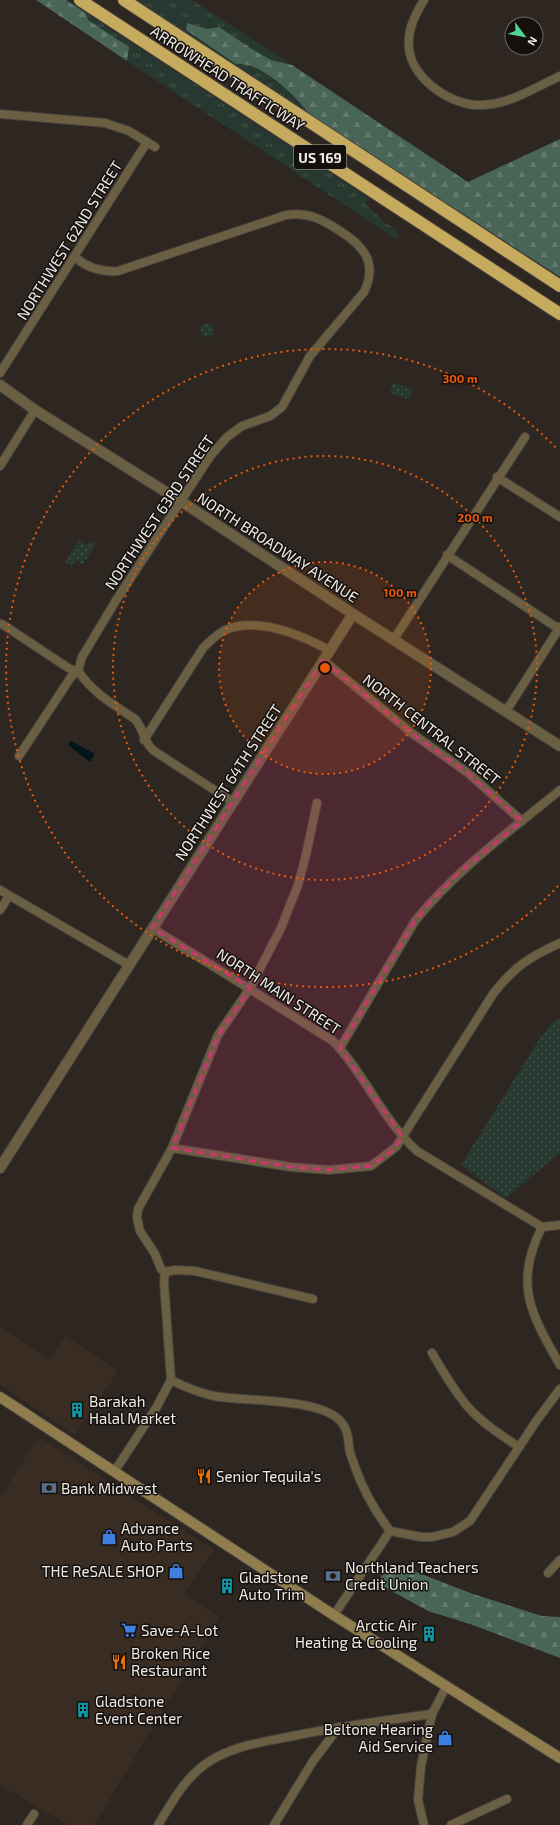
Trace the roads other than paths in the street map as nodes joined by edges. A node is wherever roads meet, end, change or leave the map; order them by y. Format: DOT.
graph roads {
  1 [pos="80,0"];
  2 [pos="124,0"];
  3 [pos="424,0"];
  4 [pos="560,76"];
  5 [pos="0,114"];
  6 [pos="147,142"];
  7 [pos="155,147"];
  8 [pos="75,257"];
  9 [pos="560,286"];
  10 [pos="560,314"];
  11 [pos="0,373"];
  12 [pos="0,385"];
  13 [pos="35,410"];
  14 [pos="525,437"];
  15 [pos="0,466"];
  16 [pos="497,478"];
  17 [pos="182,502"];
  18 [pos="560,517"];
  19 [pos="447,556"];
  20 [pos="353,614"];
  21 [pos="2,624"];
  22 [pos="559,628"];
  23 [pos="394,639"];
  24 [pos="329,650"];
  25 [pos="323,660"];
  26 [pos="78,671"];
  27 [pos="506,710"];
  28 [pos="144,740"];
  29 [pos="560,746"];
  30 [pos="19,756"];
  31 [pos="560,790"];
  32 [pos="233,802"];
  33 [pos="317,803"];
  34 [pos="522,821"];
  35 [pos="0,890"];
  36 [pos="9,896"];
  37 [pos="0,910"];
  38 [pos="152,928"];
  39 [pos="560,943"];
  40 [pos="129,965"];
  41 [pos="250,988"];
  42 [pos="340,1048"];
  43 [pos="403,1137"];
  44 [pos="172,1148"];
  45 [pos="0,1168"];
  46 [pos="560,1225"];
  47 [pos="542,1227"];
  48 [pos="165,1272"];
  49 [pos="313,1299"];
  50 [pos="432,1353"];
  51 [pos="560,1365"];
  52 [pos="171,1380"];
  53 [pos="560,1389"];
  54 [pos="0,1397"];
  55 [pos="519,1447"];
  56 [pos="114,1472"];
  57 [pos="390,1531"];
  58 [pos="560,1560"];
  59 [pos="548,1573"];
  60 [pos="334,1615"];
  61 [pos="446,1687"];
  62 [pos="432,1714"];
  63 [pos="339,1727"];
  64 [pos="560,1758"];
  65 [pos="507,1799"];
  66 [pos="34,1814"];
  67 [pos="27,1825"];
  68 [pos="158,1825"];
  69 [pos="274,1825"];
  70 [pos="424,1825"];
  71 [pos="451,1825"];
  1 -- 10 [label="highway, ARROWHEAD TRAFFICWAY / US 169"];
  2 -- 9 [label="highway, ARROWHEAD TRAFFICWAY / US 169"];
  3 -- 4 [label="street"];
  5 -- 6 [label="street"];
  6 -- 7 [label="street"];
  6 -- 8 [label="street, NORTHWEST 62ND STREET"];
  8 -- 11 [label="street, NORTHWEST 62ND STREET"];
  8 -- 17 [label="street, NORTHWEST 63RD STREET"];
  12 -- 13 [label="street, NORTH BROADWAY AVENUE"];
  13 -- 15 [label="street"];
  13 -- 17 [label="street, NORTH BROADWAY AVENUE"];
  14 -- 16 [label="street"];
  16 -- 18 [label="street"];
  16 -- 19 [label="street"];
  17 -- 20 [label="street, NORTH BROADWAY AVENUE"];
  17 -- 26 [label="street, NORTHWEST 63RD STREET"];
  19 -- 22 [label="street"];
  19 -- 23 [label="street"];
  20 -- 23 [label="street, NORTH BROADWAY AVENUE"];
  20 -- 24 [label="street, NORTHWEST 64TH STREET"];
  21 -- 26 [label="street"];
  22 -- 27 [label="street"];
  23 -- 27 [label="street, NORTH BROADWAY AVENUE"];
  24 -- 25 [label="street, NORTHWEST 64TH STREET"];
  24 -- 28 [label="street"];
  25 -- 32 [label="street, NORTHWEST 64TH STREET"];
  25 -- 34 [label="street, NORTH CENTRAL STREET"];
  26 -- 28 [label="street"];
  26 -- 30 [label="street, NORTHWEST 63RD STREET"];
  27 -- 29 [label="street, NORTH BROADWAY AVENUE"];
  28 -- 32 [label="street"];
  31 -- 34 [label="street"];
  32 -- 38 [label="street, NORTHWEST 64TH STREET"];
  33 -- 41 [label="street"];
  34 -- 42 [label="street"];
  35 -- 36 [label="street"];
  36 -- 37 [label="street"];
  36 -- 40 [label="street"];
  38 -- 40 [label="street, NORTHWEST 64TH STREET"];
  38 -- 41 [label="street, NORTH MAIN STREET"];
  39 -- 43 [label="street"];
  40 -- 45 [label="street, NORTHWEST 64TH STREET"];
  41 -- 42 [label="street, NORTH MAIN STREET"];
  41 -- 44 [label="street"];
  42 -- 43 [label="street, NORTH MAIN STREET"];
  43 -- 44 [label="street"];
  43 -- 47 [label="street, NORTH MAIN STREET"];
  44 -- 48 [label="street"];
  46 -- 47 [label="street"];
  47 -- 51 [label="street"];
  48 -- 49 [label="street"];
  48 -- 52 [label="street"];
  50 -- 55 [label="street"];
  52 -- 56 [label="street"];
  52 -- 57 [label="street"];
  53 -- 55 [label="street"];
  54 -- 56 [label="main road"];
  55 -- 57 [label="street"];
  56 -- 60 [label="main road"];
  57 -- 60 [label="street"];
  58 -- 59 [label="street"];
  60 -- 61 [label="main road"];
  61 -- 62 [label="street"];
  61 -- 64 [label="main road"];
  62 -- 63 [label="street"];
  62 -- 70 [label="street"];
  63 -- 68 [label="street"];
  63 -- 69 [label="street"];
  65 -- 71 [label="street"];
  66 -- 67 [label="street"];
}
